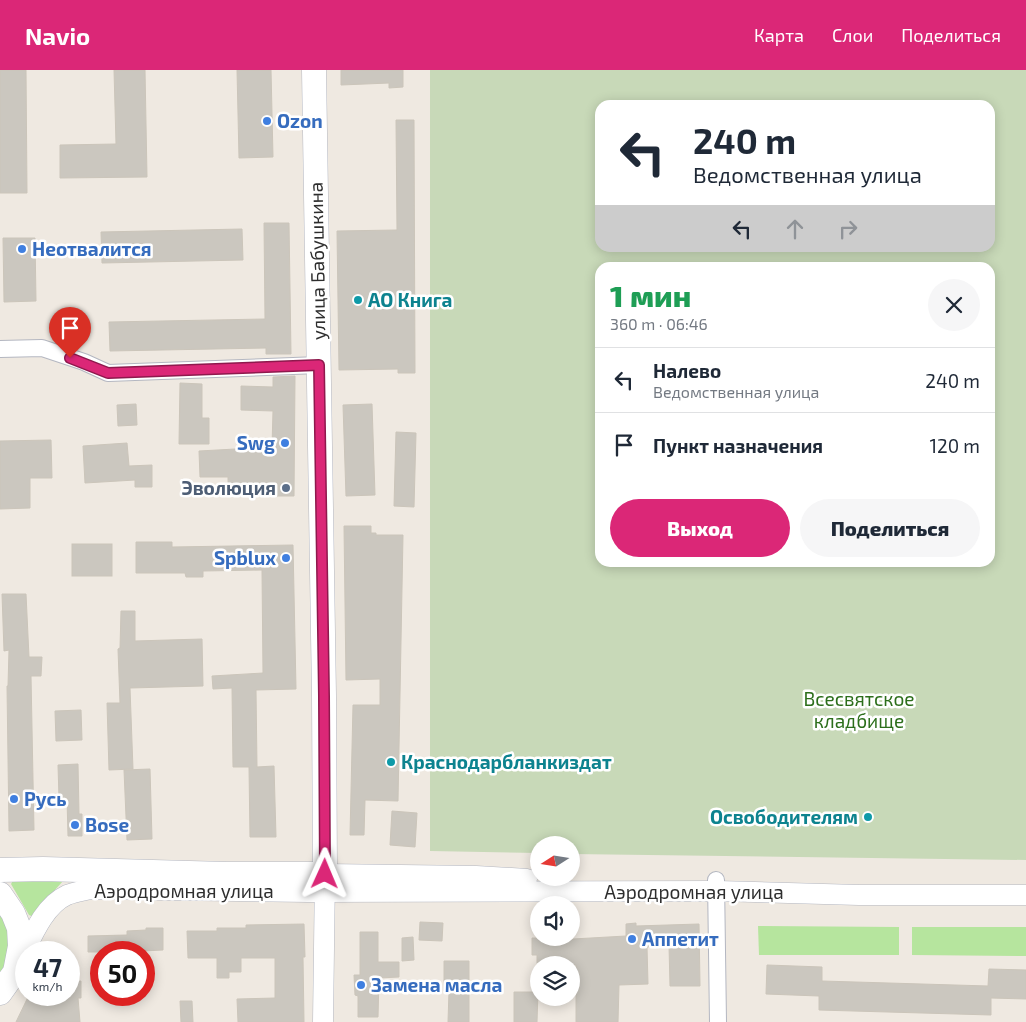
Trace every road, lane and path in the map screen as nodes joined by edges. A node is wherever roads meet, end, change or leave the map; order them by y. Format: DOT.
graph roads {
  1 [pos="314,70"];
  2 [pos="0,349"];
  3 [pos="319,365"];
  4 [pos="0,870"];
  5 [pos="1026,882"];
  6 [pos="325,883"];
  7 [pos="717,886"];
  8 [pos="0,894"];
  9 [pos="1026,895"];
  10 [pos="14,972"];
  11 [pos="0,993"];
  12 [pos="323,1022"];
  13 [pos="718,1022"];
  1 -- 3 [label="main road, улица Бабушкина"];
  2 -- 3 [label="street"];
  3 -- 6 [label="main road, улица Бабушкина"];
  4 -- 6 [label="main road, Аэродромная улица"];
  5 -- 7 [label="street, Аэродромная улица"];
  6 -- 7 [label="street, Аэродромная улица"];
  6 -- 10 [label="street, Аэродромная улица"];
  6 -- 12 [label="street, улица Бабушкина"];
  7 -- 9 [label="street, Аэродромная улица"];
  7 -- 13 [label="street"];
  8 -- 10 [label="main road"];
  10 -- 11 [label="main road"];
}
